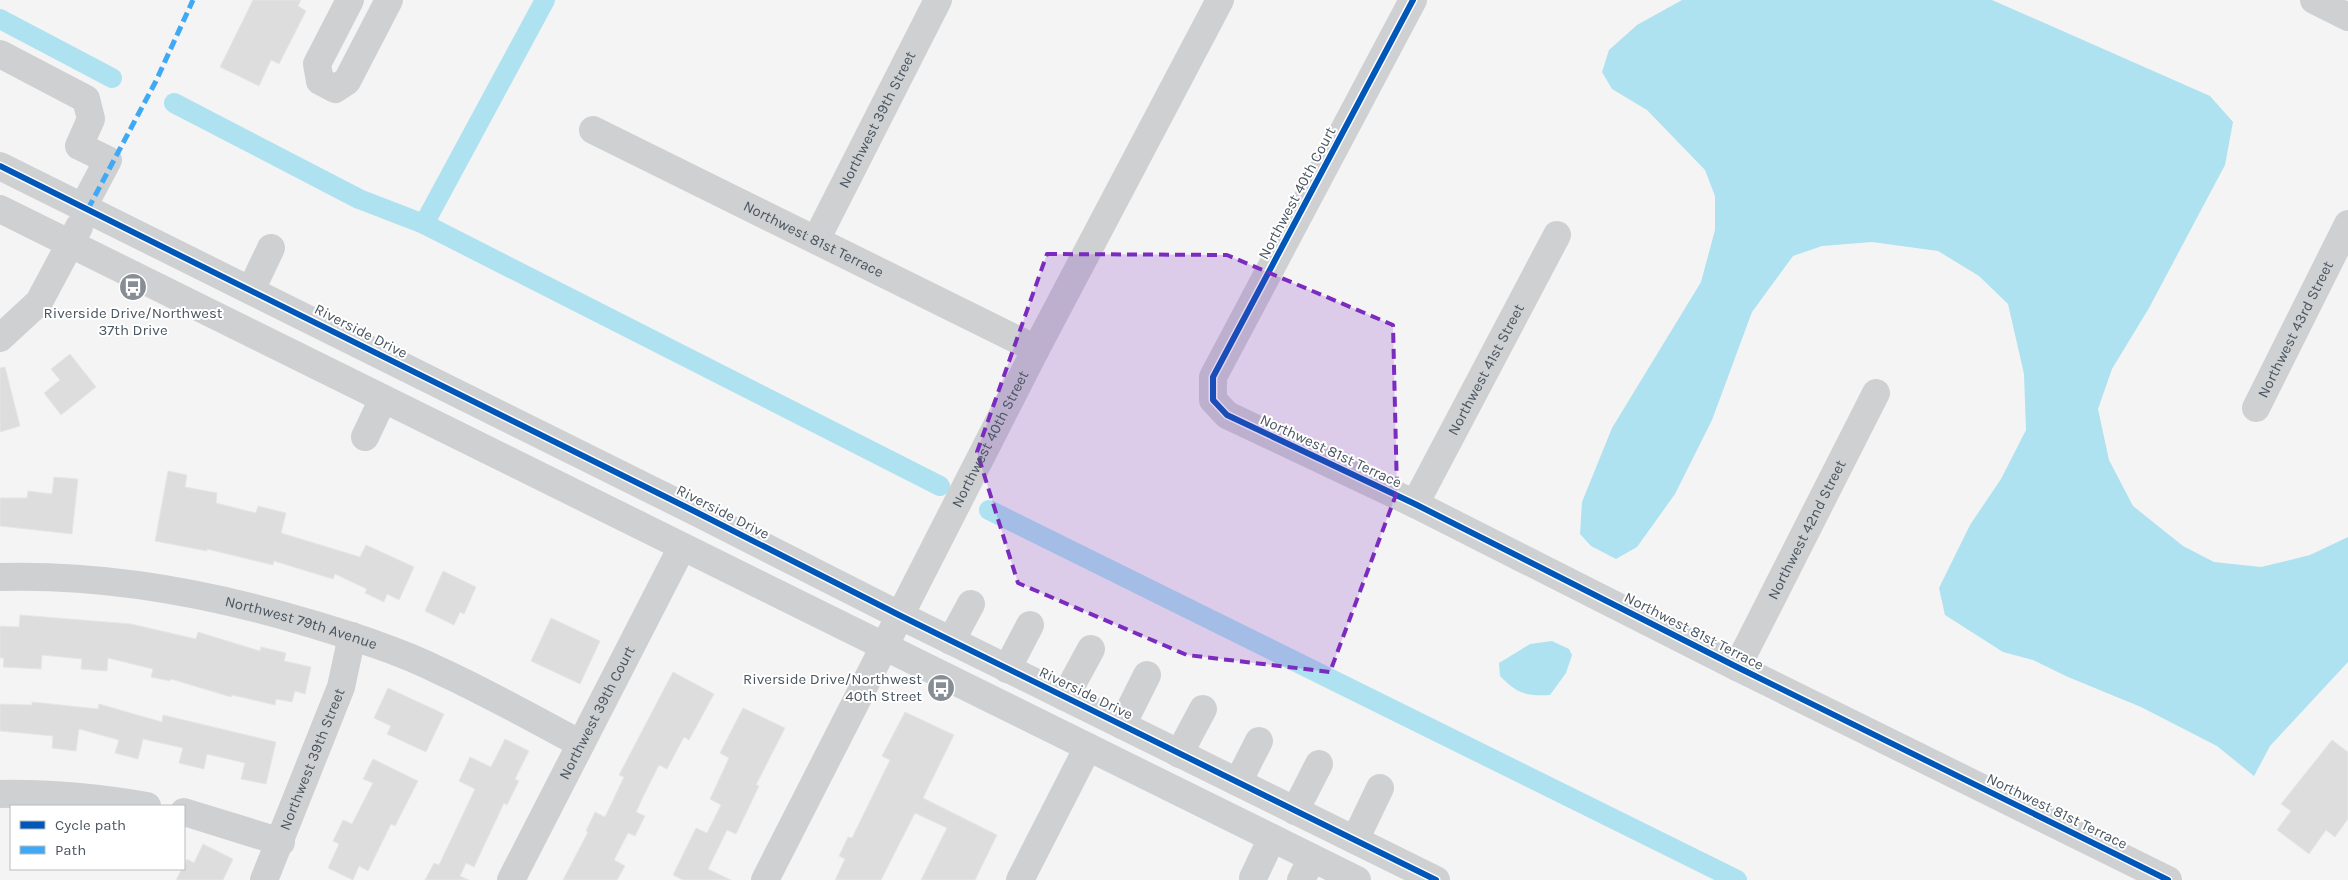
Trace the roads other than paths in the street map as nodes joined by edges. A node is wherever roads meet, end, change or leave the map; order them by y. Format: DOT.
graph roads {
  1 [pos="350,0"];
  2 [pos="389,0"];
  3 [pos="1220,0"];
  4 [pos="1413,0"];
  5 [pos="2314,0"];
  6 [pos="934,1"];
  7 [pos="2348,17"];
  8 [pos="0,54"];
  9 [pos="593,130"];
  10 [pos="0,166"];
  11 [pos="86,208"];
  12 [pos="0,209"];
  13 [pos="2348,224"];
  14 [pos="1557,235"];
  15 [pos="816,240"];
  16 [pos="70,244"];
  17 [pos="271,248"];
  18 [pos="251,290"];
  19 [pos="0,338"];
  20 [pos="1036,349"];
  21 [pos="1876,393"];
  22 [pos="383,399"];
  23 [pos="1213,400"];
  24 [pos="2256,408"];
  25 [pos="365,436"];
  26 [pos="1415,504"];
  27 [pos="682,547"];
  28 [pos="0,577"];
  29 [pos="971,604"];
  30 [pos="899,615"];
  31 [pos="1030,625"];
  32 [pos="352,636"];
  33 [pos="951,641"];
  34 [pos="884,645"];
  35 [pos="1091,649"];
  36 [pos="1737,667"];
  37 [pos="1007,669"];
  38 [pos="1148,676"];
  39 [pos="1065,697"];
  40 [pos="1203,709"];
  41 [pos="1122,725"];
  42 [pos="1259,742"];
  43 [pos="581,744"];
  44 [pos="1088,747"];
  45 [pos="1179,754"];
  46 [pos="1319,764"];
  47 [pos="1238,782"];
  48 [pos="1380,788"];
  49 [pos="0,794"];
  50 [pos="140,805"];
  51 [pos="1295,811"];
  52 [pos="185,812"];
  53 [pos="1272,838"];
  54 [pos="1355,840"];
  55 [pos="281,842"];
  56 [pos="1306,869"];
  57 [pos="1253,878"];
  58 [pos="264,880"];
  59 [pos="511,880"];
  60 [pos="765,880"];
  61 [pos="1020,880"];
  62 [pos="1357,880"];
  63 [pos="1436,880"];
  64 [pos="2168,880"];
  1 -- 2 [label="street"];
  3 -- 20 [label="street, Northwest 40th Street"];
  4 -- 23 [label="street, Northwest 40th Court"];
  5 -- 7 [label="street"];
  6 -- 15 [label="street, Northwest 39th Street"];
  8 -- 11 [label="street"];
  9 -- 15 [label="street, Northwest 81st Terrace"];
  10 -- 11 [label="street, Riverside Drive"];
  11 -- 16 [label="street"];
  11 -- 18 [label="street, Riverside Drive"];
  12 -- 16 [label="street"];
  13 -- 24 [label="street, Northwest 43rd Street"];
  14 -- 26 [label="street, Northwest 41st Street"];
  15 -- 20 [label="street, Northwest 81st Terrace"];
  16 -- 19 [label="street"];
  16 -- 22 [label="street"];
  17 -- 18 [label="street"];
  18 -- 30 [label="street, Riverside Drive"];
  20 -- 30 [label="street, Northwest 40th Street"];
  21 -- 36 [label="street, Northwest 42nd Street"];
  22 -- 25 [label="street"];
  22 -- 27 [label="street"];
  23 -- 26 [label="street, Northwest 81st Terrace"];
  26 -- 36 [label="street, Northwest 81st Terrace"];
  27 -- 34 [label="street"];
  27 -- 43 [label="street, Northwest 39th Court"];
  28 -- 32 [label="street, Northwest 79th Avenue"];
  29 -- 33 [label="street"];
  30 -- 33 [label="street, Riverside Drive"];
  30 -- 34 [label="street, Northwest 40th Street"];
  31 -- 37 [label="street"];
  32 -- 43 [label="street, Northwest 79th Avenue"];
  32 -- 55 [label="street, Northwest 39th Street"];
  33 -- 37 [label="street, Riverside Drive"];
  34 -- 44 [label="street"];
  34 -- 60 [label="street, Northwest 40th Street"];
  35 -- 39 [label="street"];
  36 -- 64 [label="street, Northwest 81st Terrace"];
  37 -- 39 [label="street, Riverside Drive"];
  38 -- 41 [label="street"];
  39 -- 41 [label="street, Riverside Drive"];
  40 -- 45 [label="street"];
  41 -- 45 [label="street, Riverside Drive"];
  42 -- 47 [label="street"];
  43 -- 59 [label="street, Northwest 39th Court"];
  44 -- 53 [label="street"];
  44 -- 61 [label="street"];
  45 -- 47 [label="street, Riverside Drive"];
  46 -- 51 [label="street"];
  47 -- 51 [label="street, Riverside Drive"];
  48 -- 54 [label="street"];
  49 -- 50 [label="street"];
  51 -- 54 [label="street, Riverside Drive"];
  52 -- 55 [label="street"];
  53 -- 56 [label="street"];
  53 -- 57 [label="street"];
  54 -- 63 [label="street, Riverside Drive"];
  55 -- 58 [label="street, Northwest 39th Street"];
  56 -- 62 [label="street"];
}
